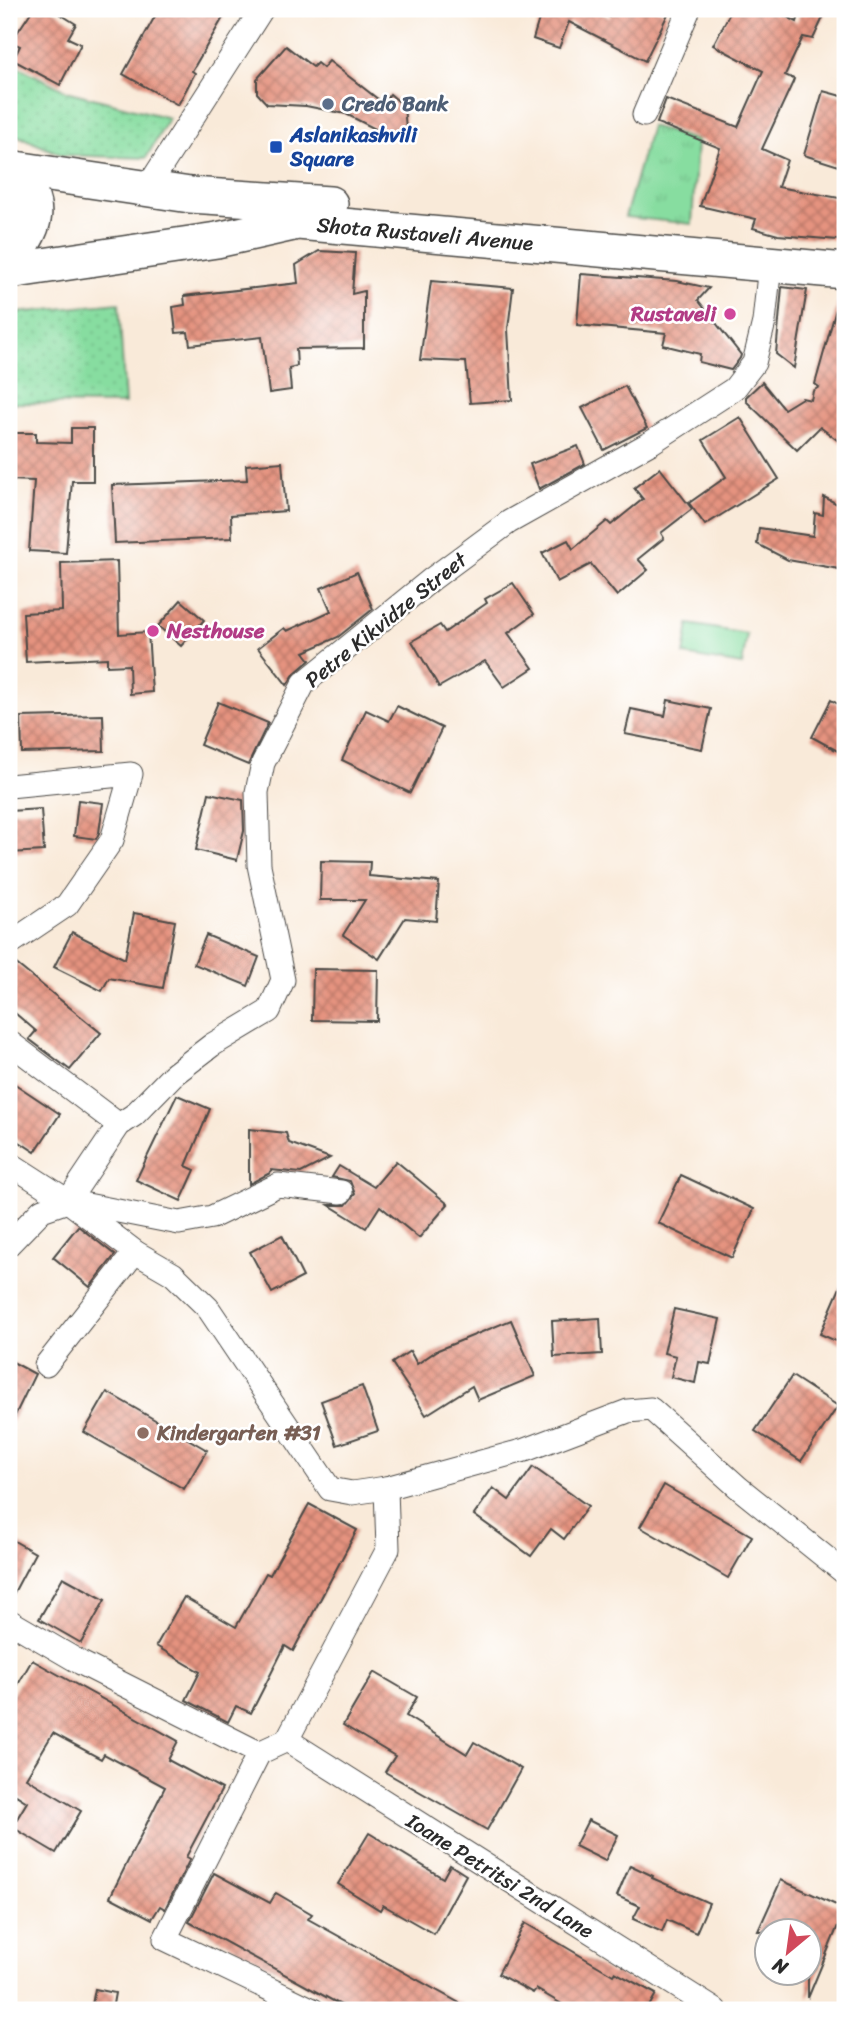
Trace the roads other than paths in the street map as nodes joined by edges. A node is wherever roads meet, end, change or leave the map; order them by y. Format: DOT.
graph roads {
  1 [pos="262,9"];
  2 [pos="689,9"];
  3 [pos="644,115"];
  4 [pos="12,169"];
  5 [pos="146,190"];
  6 [pos="845,258"];
  7 [pos="770,264"];
  8 [pos="9,265"];
  9 [pos="9,271"];
  10 [pos="845,271"];
  11 [pos="9,786"];
  12 [pos="9,944"];
  13 [pos="9,1042"];
  14 [pos="118,1125"];
  15 [pos="9,1163"];
  16 [pos="341,1192"];
  17 [pos="68,1201"];
  18 [pos="9,1244"];
  19 [pos="135,1252"];
  20 [pos="46,1365"];
  21 [pos="386,1488"];
  22 [pos="845,1573"];
  23 [pos="9,1621"];
  24 [pos="287,1740"];
  25 [pos="259,1753"];
  26 [pos="313,2010"];
  27 [pos="715,2010"];
  1 -- 5 [label="street"];
  2 -- 3 [label="street"];
  4 -- 5 [label="main road, Shota Rustaveli Avenue"];
  4 -- 8 [label="main road"];
  5 -- 6 [label="main road, Shota Rustaveli Avenue"];
  7 -- 9 [label="main road, Shota Rustaveli Avenue"];
  7 -- 10 [label="main road, Shota Rustaveli Avenue"];
  7 -- 14 [label="street, Petre Kikvidze Street"];
  11 -- 12 [label="street"];
  13 -- 14 [label="street"];
  14 -- 17 [label="street, Petre Kikvidze Street"];
  15 -- 17 [label="street"];
  16 -- 17 [label="street"];
  17 -- 18 [label="street"];
  17 -- 19 [label="street"];
  19 -- 20 [label="street"];
  19 -- 21 [label="street"];
  21 -- 22 [label="street"];
  21 -- 24 [label="street"];
  23 -- 25 [label="street"];
  24 -- 25 [label="street"];
  24 -- 27 [label="street, Ioane Petritsi 2nd Lane"];
  25 -- 26 [label="street"];
}
